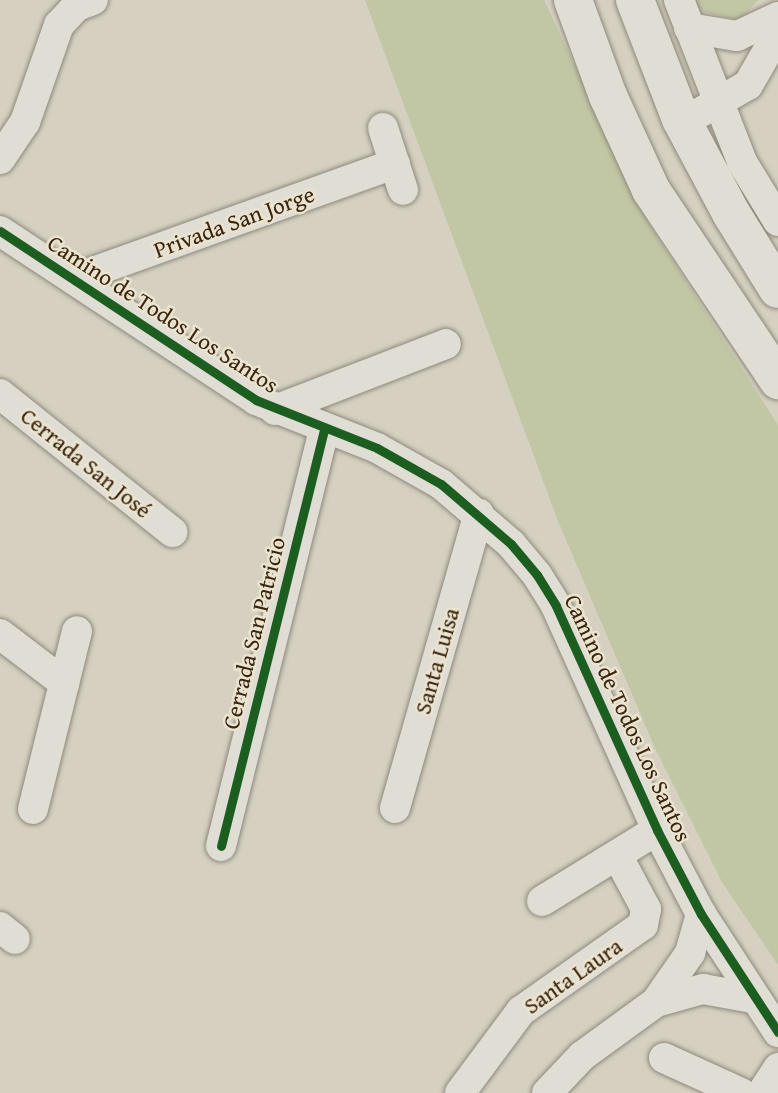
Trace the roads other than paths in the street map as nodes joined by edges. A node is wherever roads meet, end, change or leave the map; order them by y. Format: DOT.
graph roads {
  1 [pos="93,0"];
  2 [pos="573,0"];
  3 [pos="635,0"];
  4 [pos="678,0"];
  5 [pos="778,17"];
  6 [pos="689,28"];
  7 [pos="778,33"];
  8 [pos="608,96"];
  9 [pos="717,106"];
  10 [pos="681,119"];
  11 [pos="383,128"];
  12 [pos="0,159"];
  13 [pos="652,190"];
  14 [pos="778,221"];
  15 [pos="0,231"];
  16 [pos="73,279"];
  17 [pos="778,289"];
  18 [pos="446,344"];
  19 [pos="778,380"];
  20 [pos="0,394"];
  21 [pos="275,410"];
  22 [pos="324,429"];
  23 [pos="479,514"];
  24 [pos="172,532"];
  25 [pos="77,631"];
  26 [pos="0,634"];
  27 [pos="64,683"];
  28 [pos="396,808"];
  29 [pos="33,809"];
  30 [pos="657,830"];
  31 [pos="221,846"];
  32 [pos="617,855"];
  33 [pos="542,901"];
  34 [pos="701,914"];
  35 [pos="752,998"];
  36 [pos="656,1002"];
  37 [pos="778,1032"];
  38 [pos="664,1058"];
  39 [pos="778,1068"];
  40 [pos="460,1093"];
  41 [pos="547,1093"];
  42 [pos="741,1093"];
  43 [pos="762,1093"];
  1 -- 12 [label="street"];
  2 -- 8 [label="main road"];
  3 -- 10 [label="main road"];
  4 -- 6 [label="street"];
  5 -- 6 [label="street"];
  6 -- 9 [label="street"];
  7 -- 9 [label="street"];
  8 -- 10 [label="main road"];
  8 -- 13 [label="main road"];
  9 -- 10 [label="street"];
  9 -- 14 [label="street"];
  10 -- 13 [label="main road"];
  10 -- 17 [label="main road"];
  11 -- 16 [label="street, Privada San Jorge"];
  13 -- 19 [label="main road"];
  15 -- 16 [label="street, Camino de Todos Los Santos"];
  16 -- 21 [label="street, Camino de Todos Los Santos"];
  18 -- 21 [label="street"];
  20 -- 24 [label="street, Cerrada San José"];
  21 -- 22 [label="street, Camino de Todos Los Santos"];
  22 -- 23 [label="street, Camino de Todos Los Santos"];
  22 -- 31 [label="street, Cerrada San Patricio"];
  23 -- 28 [label="street, Santa Luisa"];
  23 -- 30 [label="street, Camino de Todos Los Santos"];
  25 -- 27 [label="street"];
  26 -- 27 [label="street"];
  27 -- 29 [label="street"];
  30 -- 32 [label="street"];
  30 -- 34 [label="street, Camino de Todos Los Santos"];
  32 -- 33 [label="street"];
  32 -- 40 [label="street, Santa Laura"];
  34 -- 35 [label="street, Camino de Todos Los Santos"];
  34 -- 36 [label="street"];
  35 -- 36 [label="street"];
  35 -- 37 [label="street, Camino de Todos Los Santos"];
  36 -- 41 [label="street"];
  38 -- 42 [label="street"];
  39 -- 43 [label="street"];
}
